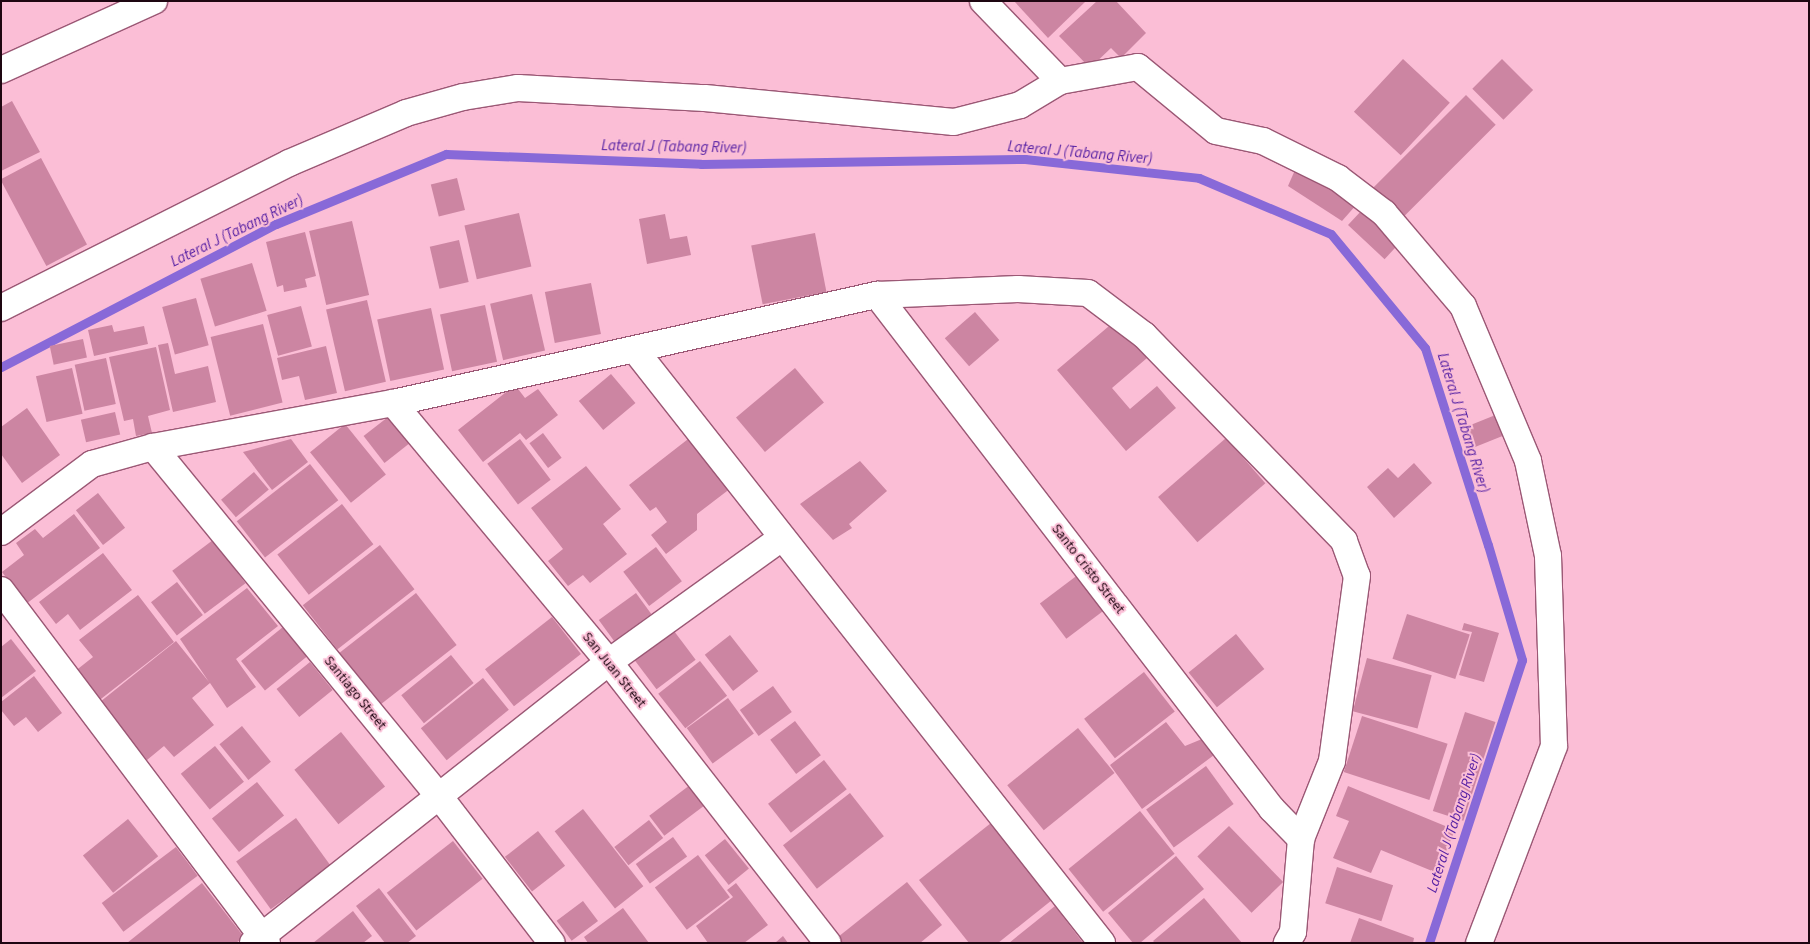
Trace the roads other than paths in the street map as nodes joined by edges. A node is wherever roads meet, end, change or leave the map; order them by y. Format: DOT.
graph roads {
  1 [pos="154,1"];
  2 [pos="983,1"];
  3 [pos="1,70"];
  4 [pos="1060,81"];
  5 [pos="877,295"];
  6 [pos="1,308"];
  7 [pos="635,350"];
  8 [pos="392,403"];
  9 [pos="153,447"];
  10 [pos="1,532"];
  11 [pos="780,539"];
  12 [pos="1,590"];
  13 [pos="609,662"];
  14 [pos="439,796"];
  15 [pos="1301,839"];
  16 [pos="260,940"];
  17 [pos="552,943"];
  18 [pos="828,943"];
  19 [pos="1102,943"];
  20 [pos="1287,943"];
  21 [pos="1479,943"];
  1 -- 3 [label="street"];
  2 -- 4 [label="street"];
  4 -- 6 [label="street"];
  4 -- 21 [label="street"];
  5 -- 7 [label="street"];
  5 -- 15 [label="street, Santo Cristo Street"];
  5 -- 15 [label="street"];
  7 -- 8 [label="street"];
  7 -- 11 [label="street"];
  8 -- 9 [label="street"];
  8 -- 13 [label="street, San Juan Street"];
  9 -- 10 [label="street"];
  9 -- 14 [label="street, Santiago Street"];
  11 -- 13 [label="street"];
  11 -- 19 [label="street"];
  12 -- 16 [label="street"];
  13 -- 14 [label="street"];
  13 -- 18 [label="street, San Juan Street"];
  14 -- 16 [label="street"];
  14 -- 17 [label="street, Santiago Street"];
  15 -- 20 [label="street"];
}
